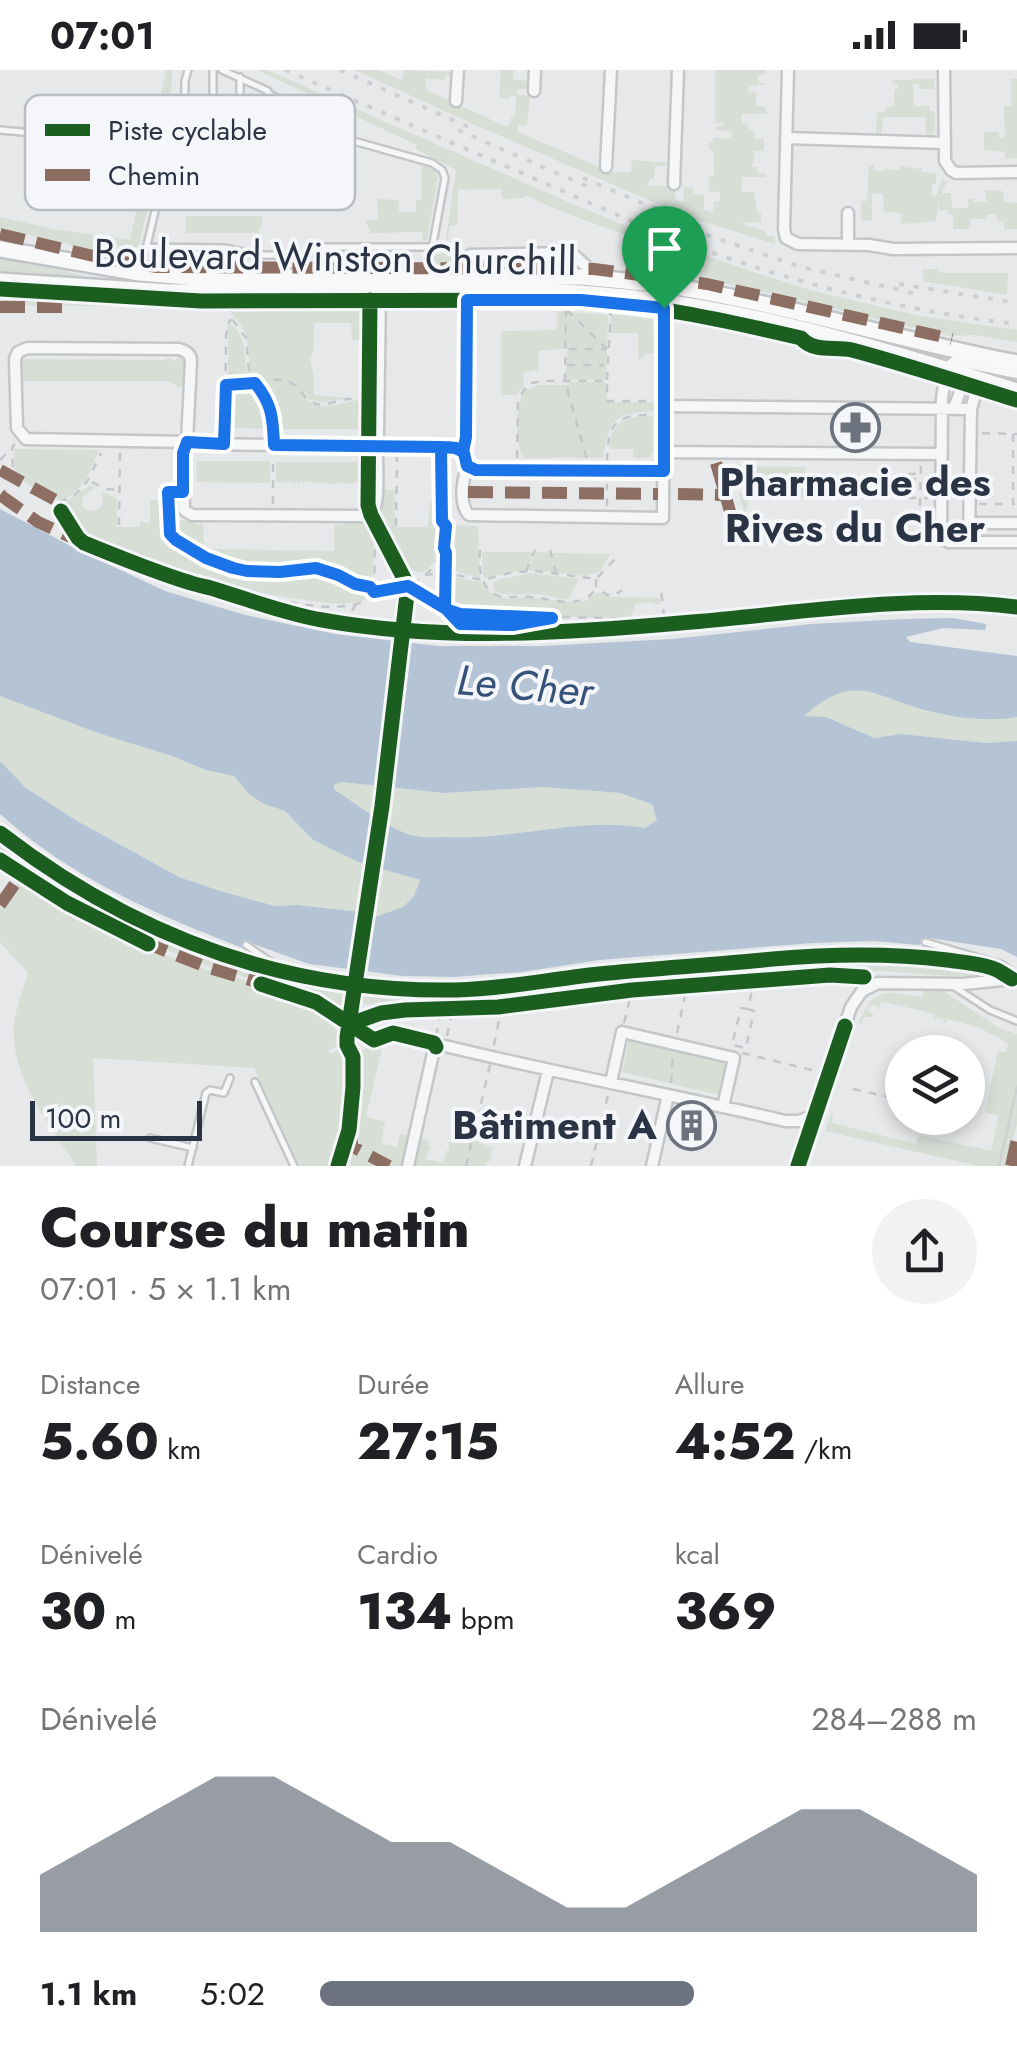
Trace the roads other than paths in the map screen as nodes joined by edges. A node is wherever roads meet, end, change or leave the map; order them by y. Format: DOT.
graph roads {
  1 [pos="188,70"];
  2 [pos="222,70"];
  3 [pos="458,70"];
  4 [pos="536,70"];
  5 [pos="611,70"];
  6 [pos="678,70"];
  7 [pos="788,70"];
  8 [pos="944,70"];
  9 [pos="240,78"];
  10 [pos="534,91"];
  11 [pos="269,94"];
  12 [pos="185,95"];
  13 [pos="240,95"];
  14 [pos="456,102"];
  15 [pos="786,138"];
  16 [pos="355,143"];
  17 [pos="944,143"];
  18 [pos="606,167"];
  19 [pos="1017,172"];
  20 [pos="674,184"];
  21 [pos="155,210"];
  22 [pos="848,213"];
  23 [pos="848,245"];
  24 [pos="432,246"];
  25 [pos="146,248"];
  26 [pos="1017,248"];
  27 [pos="0,250"];
  28 [pos="140,273"];
  29 [pos="427,276"];
  30 [pos="458,276"];
  31 [pos="600,278"];
  32 [pos="0,281"];
  33 [pos="380,292"];
  34 [pos="467,292"];
  35 [pos="664,301"];
  36 [pos="1017,363"];
  37 [pos="956,364"];
  38 [pos="1017,373"];
  39 [pos="984,381"];
  40 [pos="1017,391"];
  41 [pos="660,403"];
  42 [pos="948,408"];
  43 [pos="971,410"];
  44 [pos="187,442"];
  45 [pos="376,446"];
  46 [pos="463,452"];
  47 [pos="664,452"];
  48 [pos="942,454"];
  49 [pos="468,467"];
  50 [pos="664,471"];
  51 [pos="969,522"];
  52 [pos="1017,523"];
  53 [pos="969,542"];
  54 [pos="1017,542"];
  55 [pos="924,942"];
  56 [pos="246,944"];
  57 [pos="290,975"];
  58 [pos="1014,978"];
  59 [pos="950,985"];
  60 [pos="1017,1021"];
  61 [pos="548,1071"];
  62 [pos="230,1078"];
  63 [pos="255,1082"];
  64 [pos="611,1082"];
  65 [pos="668,1095"];
  66 [pos="723,1107"];
  67 [pos="815,1115"];
  68 [pos="785,1122"];
  69 [pos="150,1138"];
  70 [pos="805,1144"];
  71 [pos="193,1148"];
  72 [pos="188,1166"];
  73 [pos="294,1166"];
  74 [pos="408,1166"];
  75 [pos="525,1166"];
  76 [pos="652,1166"];
  77 [pos="798,1166"];
  1 -- 12 [label="lane"];
  2 -- 9 [label="lane"];
  3 -- 14 [label="street"];
  4 -- 10 [label="street"];
  5 -- 18 [label="street"];
  6 -- 20 [label="street"];
  7 -- 15 [label="street"];
  8 -- 17 [label="street"];
  9 -- 11 [label="lane"];
  9 -- 13 [label="lane"];
  15 -- 17 [label="street"];
  15 -- 23 [label="street"];
  16 -- 24 [label="lane"];
  17 -- 19 [label="street"];
  21 -- 25 [label="lane"];
  22 -- 23 [label="street"];
  23 -- 26 [label="street"];
  24 -- 25 [label="lane"];
  24 -- 29 [label="lane"];
  25 -- 28 [label="lane"];
  27 -- 28 [label="main road, Boulevard Winston Churchill"];
  28 -- 29 [label="main road, Boulevard Winston Churchill"];
  29 -- 30 [label="main road, Boulevard Winston Churchill"];
  30 -- 31 [label="main road, Boulevard Winston Churchill"];
  30 -- 31 [label="street, Boulevard Winston Churchill"];
  31 -- 37 [label="main road, Boulevard Winston Churchill"];
  32 -- 33 [label="main road, Boulevard Winston Churchill"];
  33 -- 34 [label="main road, Boulevard Winston Churchill"];
  33 -- 45 [label="street"];
  34 -- 35 [label="main road, Boulevard Winston Churchill"];
  34 -- 46 [label="street"];
  35 -- 37 [label="main road, Boulevard Winston Churchill"];
  35 -- 41 [label="street"];
  36 -- 37 [label="main road, Boulevard Winston Churchill"];
  37 -- 38 [label="street"];
  37 -- 39 [label="main road, Boulevard Winston Churchill"];
  37 -- 42 [label="street"];
  37 -- 42 [label="street"];
  39 -- 40 [label="main road, Boulevard Winston Churchill"];
  39 -- 43 [label="street"];
  41 -- 42 [label="street"];
  41 -- 47 [label="street"];
  42 -- 43 [label="street"];
  42 -- 48 [label="street"];
  43 -- 51 [label="street"];
  44 -- 44 [label="street"];
  44 -- 45 [label="street"];
  44 -- 45 [label="street"];
  45 -- 46 [label="street"];
  46 -- 49 [label="street"];
  47 -- 48 [label="street"];
  47 -- 50 [label="street"];
  48 -- 53 [label="street"];
  49 -- 50 [label="street"];
  49 -- 50 [label="street"];
  51 -- 52 [label="street"];
  51 -- 53 [label="street"];
  53 -- 54 [label="street"];
  55 -- 58 [label="lane"];
  56 -- 57 [label="lane"];
  58 -- 59 [label="street"];
  59 -- 60 [label="lane"];
  59 -- 67 [label="street"];
  61 -- 64 [label="street"];
  61 -- 74 [label="street"];
  61 -- 75 [label="street"];
  62 -- 71 [label="lane"];
  63 -- 73 [label="lane"];
  64 -- 65 [label="street"];
  64 -- 66 [label="street"];
  65 -- 66 [label="street"];
  65 -- 76 [label="street"];
  66 -- 68 [label="street"];
  67 -- 68 [label="street"];
  67 -- 70 [label="street"];
  68 -- 70 [label="street"];
  69 -- 71 [label="lane"];
  70 -- 77 [label="street"];
  71 -- 72 [label="lane"];
}
